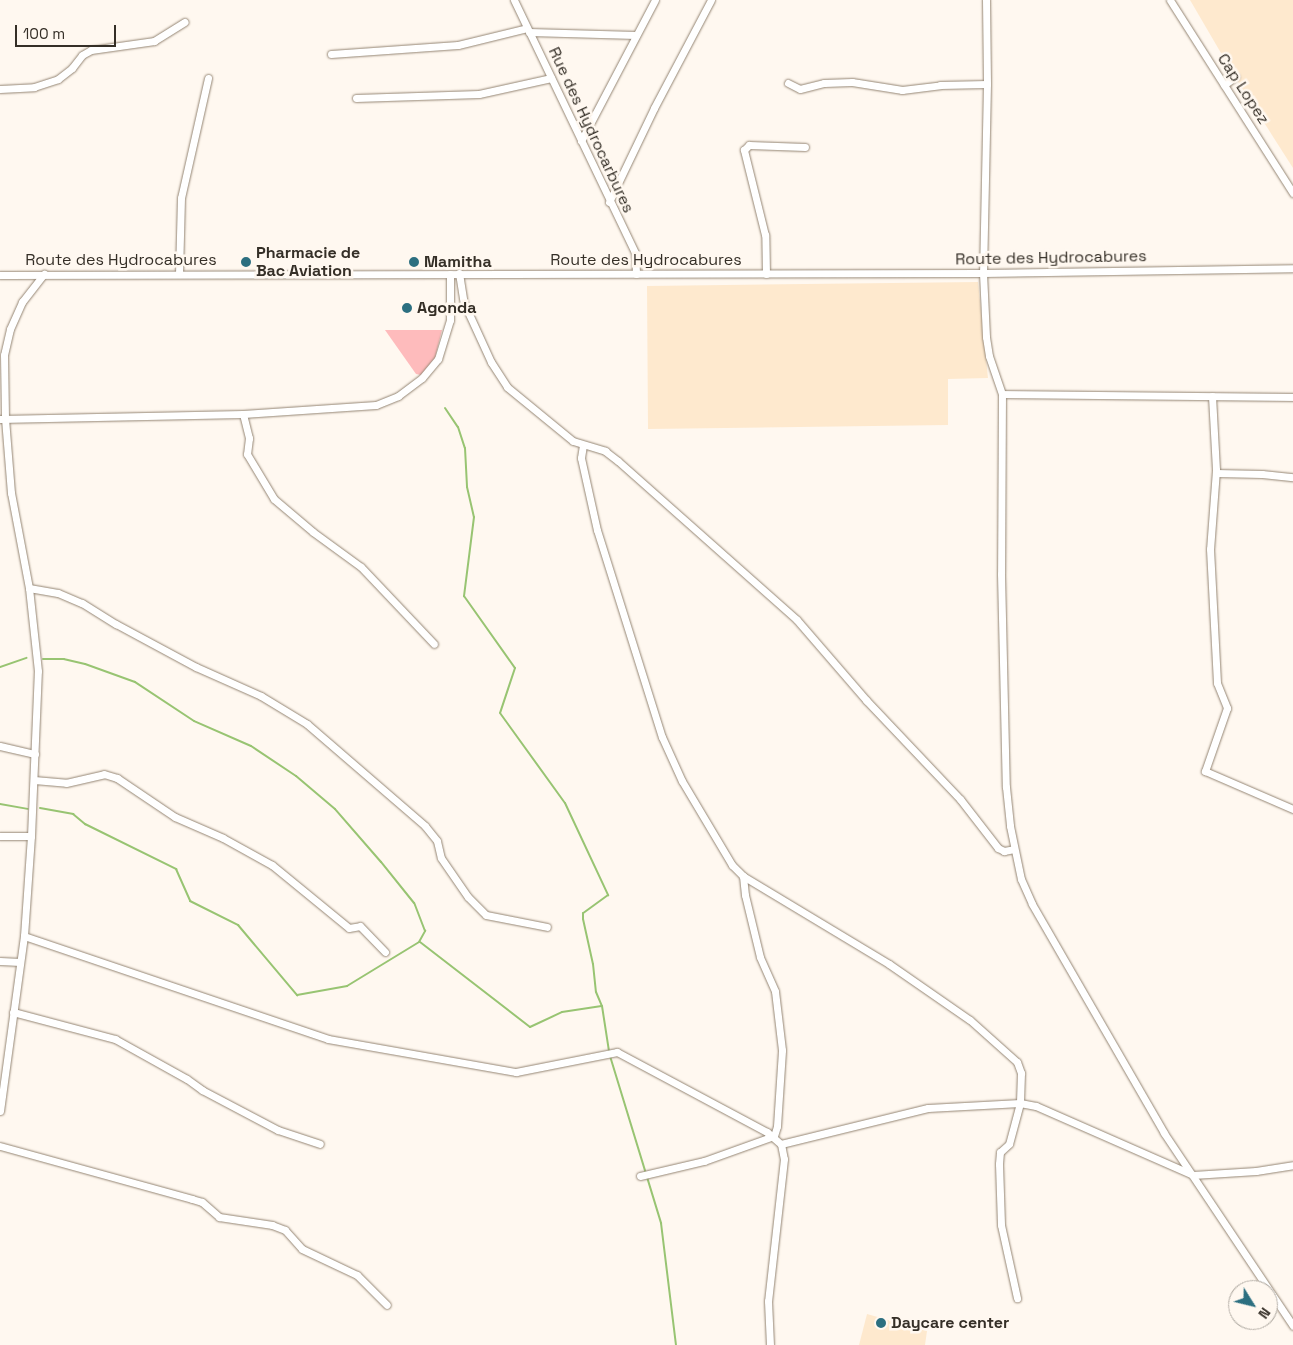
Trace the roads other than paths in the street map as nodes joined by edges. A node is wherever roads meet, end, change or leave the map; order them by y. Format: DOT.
graph roads {
  1 [pos="514,0"];
  2 [pos="655,0"];
  3 [pos="712,0"];
  4 [pos="986,0"];
  5 [pos="1170,0"];
  6 [pos="185,22"];
  7 [pos="528,30"];
  8 [pos="636,36"];
  9 [pos="332,54"];
  10 [pos="1235,77"];
  11 [pos="208,78"];
  12 [pos="551,78"];
  13 [pos="788,83"];
  14 [pos="987,84"];
  15 [pos="1224,85"];
  16 [pos="0,89"];
  17 [pos="356,98"];
  18 [pos="581,141"];
  19 [pos="805,147"];
  20 [pos="1293,193"];
  21 [pos="609,202"];
  22 [pos="1293,268"];
  23 [pos="458,273"];
  24 [pos="983,273"];
  25 [pos="44,274"];
  26 [pos="179,274"];
  27 [pos="450,274"];
  28 [pos="636,274"];
  29 [pos="766,274"];
  30 [pos="0,275"];
  31 [pos="1002,394"];
  32 [pos="1212,396"];
  33 [pos="1293,397"];
  34 [pos="243,414"];
  35 [pos="2,418"];
  36 [pos="583,445"];
  37 [pos="1216,473"];
  38 [pos="1293,477"];
  39 [pos="29,588"];
  40 [pos="434,644"];
  41 [pos="0,746"];
  42 [pos="35,754"];
  43 [pos="34,780"];
  44 [pos="1293,809"];
  45 [pos="0,836"];
  46 [pos="31,836"];
  47 [pos="1014,850"];
  48 [pos="744,876"];
  49 [pos="547,928"];
  50 [pos="24,936"];
  51 [pos="385,952"];
  52 [pos="0,961"];
  53 [pos="20,962"];
  54 [pos="13,1012"];
  55 [pos="1020,1103"];
  56 [pos="0,1111"];
  57 [pos="774,1136"];
  58 [pos="320,1144"];
  59 [pos="782,1144"];
  60 [pos="0,1146"];
  61 [pos="1293,1166"];
  62 [pos="644,1175"];
  63 [pos="1193,1175"];
  64 [pos="1017,1298"];
  65 [pos="387,1305"];
  66 [pos="1293,1326"];
  67 [pos="770,1345"];
  1 -- 7 [label="street, Rue des Hydrocarbures"];
  2 -- 8 [label="street"];
  3 -- 21 [label="street"];
  4 -- 14 [label="street"];
  5 -- 15 [label="street, Cap Lopez"];
  6 -- 16 [label="street"];
  7 -- 8 [label="street"];
  7 -- 9 [label="street"];
  7 -- 12 [label="street, Rue des Hydrocarbures"];
  8 -- 18 [label="street"];
  10 -- 15 [label="street"];
  11 -- 26 [label="street"];
  12 -- 17 [label="street"];
  12 -- 18 [label="street, Rue des Hydrocarbures"];
  13 -- 14 [label="street"];
  14 -- 24 [label="street"];
  15 -- 20 [label="street, Cap Lopez"];
  18 -- 21 [label="street, Rue des Hydrocarbures"];
  19 -- 29 [label="street"];
  21 -- 28 [label="street, Rue des Hydrocarbures"];
  22 -- 24 [label="street, Route des Hydrocabures"];
  23 -- 27 [label="street, Route des Hydrocabures"];
  23 -- 28 [label="street, Route des Hydrocabures"];
  23 -- 36 [label="street"];
  24 -- 29 [label="street, Route des Hydrocabures"];
  24 -- 31 [label="street"];
  25 -- 26 [label="street, Route des Hydrocabures"];
  25 -- 30 [label="street, Route des Hydrocabures"];
  25 -- 35 [label="street"];
  26 -- 27 [label="street, Route des Hydrocabures"];
  27 -- 34 [label="street"];
  28 -- 29 [label="street, Route des Hydrocabures"];
  31 -- 32 [label="street"];
  31 -- 47 [label="street"];
  32 -- 33 [label="street"];
  32 -- 37 [label="street"];
  34 -- 35 [label="street"];
  34 -- 40 [label="street"];
  35 -- 39 [label="street"];
  36 -- 47 [label="street"];
  36 -- 48 [label="street"];
  37 -- 38 [label="street"];
  37 -- 44 [label="street"];
  39 -- 42 [label="street"];
  39 -- 49 [label="street"];
  41 -- 42 [label="street"];
  42 -- 43 [label="street"];
  43 -- 46 [label="street"];
  43 -- 51 [label="street"];
  45 -- 46 [label="street"];
  46 -- 50 [label="street"];
  47 -- 63 [label="street"];
  48 -- 55 [label="street"];
  48 -- 57 [label="street"];
  50 -- 53 [label="street"];
  50 -- 57 [label="street"];
  52 -- 53 [label="street"];
  53 -- 54 [label="street"];
  54 -- 56 [label="street"];
  54 -- 58 [label="street"];
  55 -- 59 [label="street"];
  55 -- 63 [label="street"];
  55 -- 64 [label="street"];
  57 -- 59 [label="street"];
  57 -- 62 [label="street"];
  59 -- 67 [label="street"];
  60 -- 65 [label="street"];
  61 -- 63 [label="street"];
  63 -- 66 [label="street"];
}
